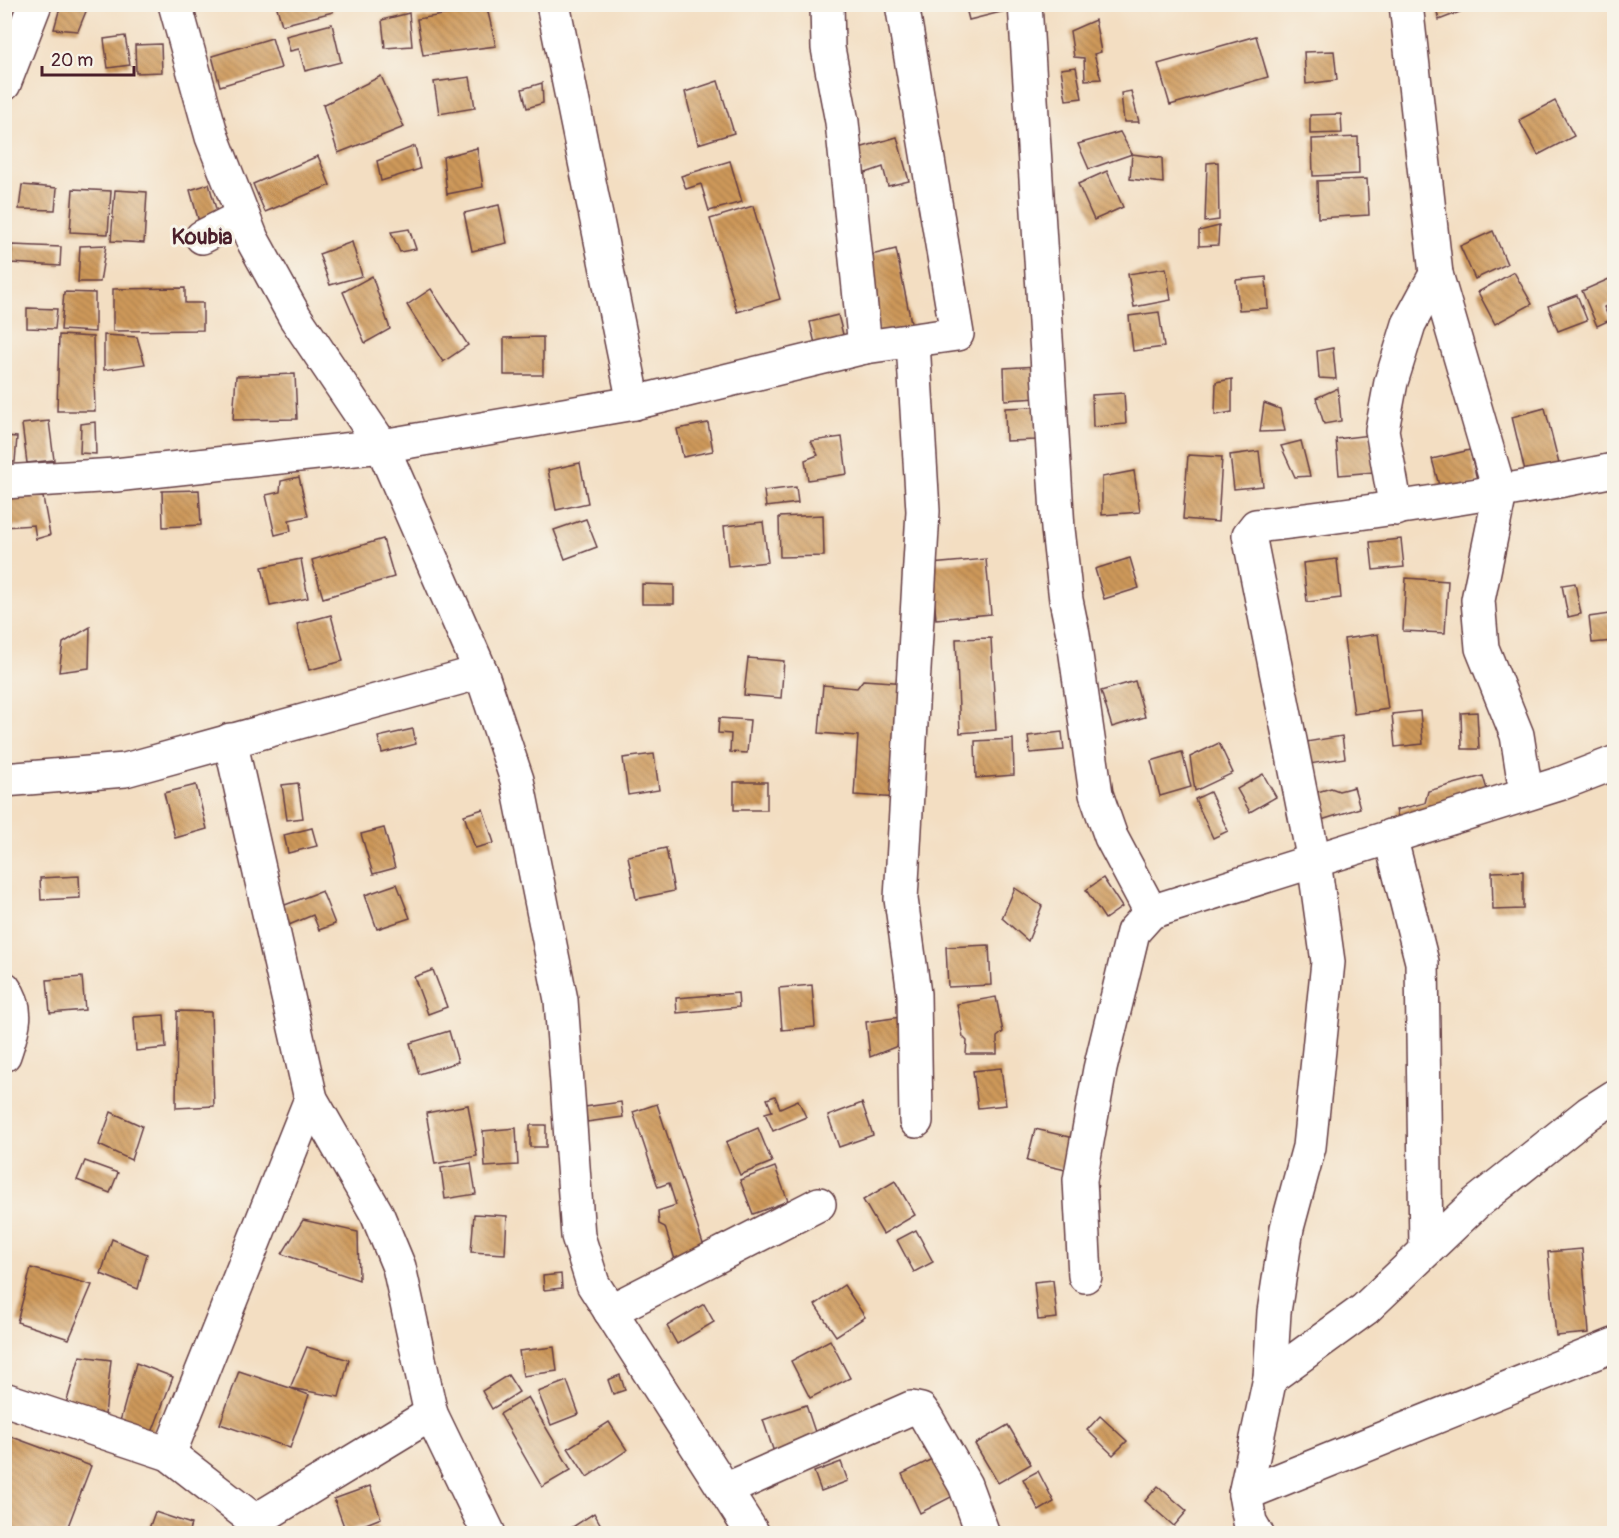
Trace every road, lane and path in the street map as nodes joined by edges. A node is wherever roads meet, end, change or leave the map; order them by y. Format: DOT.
graph roads {
  1 [pos="35,4"];
  2 [pos="175,4"];
  3 [pos="553,4"];
  4 [pos="827,4"];
  5 [pos="902,4"];
  6 [pos="1025,4"];
  7 [pos="1407,4"];
  8 [pos="4,84"];
  9 [pos="243,216"];
  10 [pos="202,237"];
  11 [pos="1436,274"];
  12 [pos="912,342"];
  13 [pos="866,347"];
  14 [pos="634,403"];
  15 [pos="382,446"];
  16 [pos="1614,470"];
  17 [pos="4,482"];
  18 [pos="1500,493"];
  19 [pos="1396,509"];
  20 [pos="481,672"];
  21 [pos="230,740"];
  22 [pos="1614,764"];
  23 [pos="4,780"];
  24 [pos="1526,794"];
  25 [pos="1390,836"];
  26 [pos="1314,861"];
  27 [pos="1151,912"];
  28 [pos="4,988"];
  29 [pos="4,1055"];
  30 [pos="1614,1096"];
  31 [pos="311,1099"];
  32 [pos="916,1121"];
  33 [pos="819,1204"];
  34 [pos="1426,1248"];
  35 [pos="1085,1276"];
  36 [pos="610,1311"];
  37 [pos="1614,1345"];
  38 [pos="1270,1378"];
  39 [pos="4,1399"];
  40 [pos="432,1414"];
  41 [pos="169,1454"];
  42 [pos="725,1490"];
  43 [pos="1245,1494"];
  44 [pos="251,1529"];
  45 [pos="489,1533"];
  46 [pos="753,1533"];
  47 [pos="983,1533"];
  48 [pos="1257,1533"];
  1 -- 8 [label="street"];
  2 -- 9 [label="street"];
  3 -- 14 [label="street"];
  4 -- 13 [label="street"];
  5 -- 12 [label="street"];
  6 -- 27 [label="street"];
  7 -- 11 [label="street"];
  9 -- 10 [label="street"];
  9 -- 15 [label="street"];
  11 -- 18 [label="street"];
  11 -- 19 [label="street"];
  12 -- 13 [label="street"];
  12 -- 32 [label="street"];
  13 -- 14 [label="street"];
  14 -- 15 [label="street"];
  15 -- 17 [label="street"];
  15 -- 20 [label="street"];
  16 -- 18 [label="street"];
  18 -- 19 [label="street"];
  18 -- 24 [label="street"];
  19 -- 26 [label="street"];
  20 -- 21 [label="street"];
  20 -- 36 [label="street"];
  21 -- 23 [label="street"];
  21 -- 31 [label="street"];
  22 -- 24 [label="street"];
  24 -- 25 [label="street"];
  25 -- 26 [label="street"];
  25 -- 34 [label="street"];
  26 -- 27 [label="street"];
  26 -- 38 [label="street"];
  27 -- 35 [label="street"];
  28 -- 29 [label="street"];
  30 -- 34 [label="street"];
  31 -- 40 [label="street"];
  31 -- 41 [label="street"];
  33 -- 36 [label="street"];
  34 -- 38 [label="street"];
  36 -- 42 [label="street"];
  37 -- 43 [label="street"];
  38 -- 43 [label="street"];
  39 -- 41 [label="street"];
  40 -- 44 [label="street"];
  40 -- 45 [label="street"];
  41 -- 44 [label="street"];
  42 -- 46 [label="street"];
  42 -- 47 [label="street"];
  43 -- 48 [label="street"];
}
